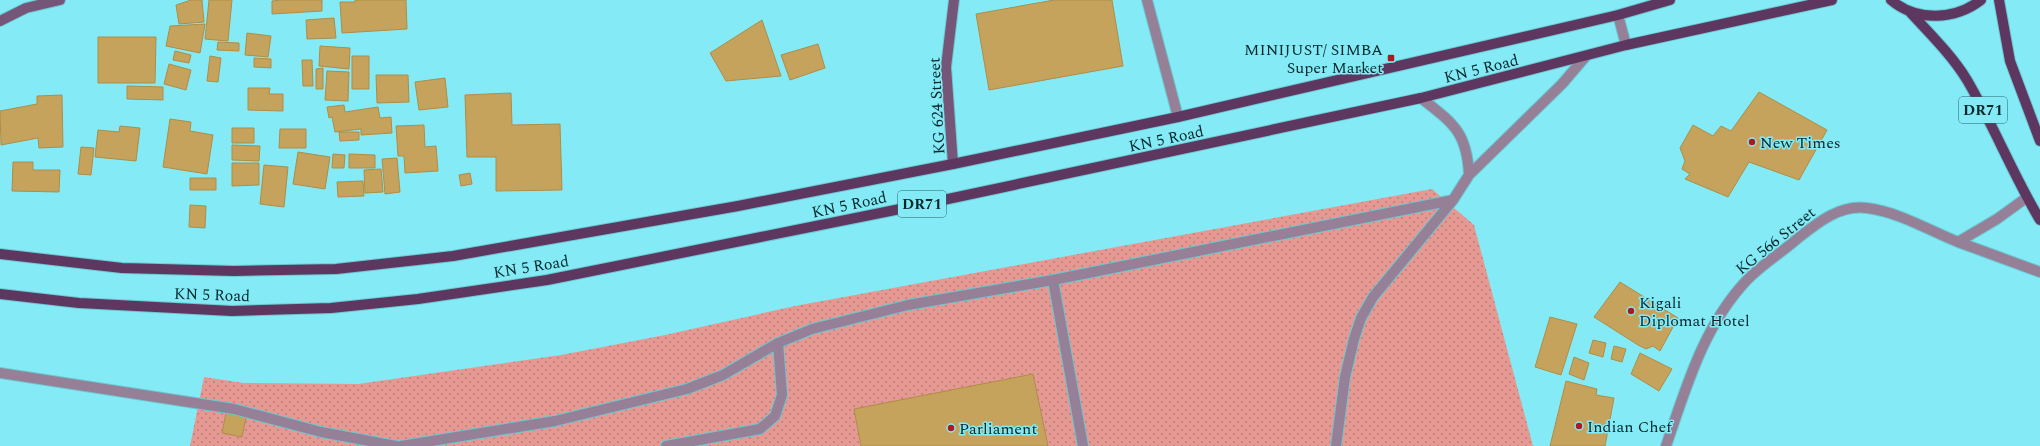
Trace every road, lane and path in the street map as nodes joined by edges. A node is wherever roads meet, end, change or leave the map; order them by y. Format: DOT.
graph roads {
  1 [pos="60,0"];
  2 [pos="954,0"];
  3 [pos="1147,0"];
  4 [pos="1670,0"];
  5 [pos="1832,0"];
  6 [pos="1891,0"];
  7 [pos="1981,0"];
  8 [pos="1999,0"];
  9 [pos="1908,11"];
  10 [pos="1618,15"];
  11 [pos="0,21"];
  12 [pos="1626,45"];
  13 [pos="1586,56"];
  14 [pos="1422,98"];
  15 [pos="1178,117"];
  16 [pos="2040,141"];
  17 [pos="954,164"];
  18 [pos="1469,175"];
  19 [pos="2026,198"];
  20 [pos="1453,200"];
  21 [pos="2040,220"];
  22 [pos="1958,242"];
  23 [pos="0,254"];
  24 [pos="2040,272"];
  25 [pos="1053,280"];
  26 [pos="0,294"];
  27 [pos="778,343"];
  28 [pos="0,372"];
  29 [pos="396,446"];
  30 [pos="401,446"];
  31 [pos="666,446"];
  32 [pos="1083,446"];
  33 [pos="1336,446"];
  34 [pos="1666,446"];
  1 -- 11 [label="main road"];
  2 -- 17 [label="main road, KG 624 Street"];
  3 -- 15 [label="street"];
  4 -- 10 [label="main road, KN 5 Road / DR71"];
  5 -- 12 [label="main road, KN 5 Road / DR71"];
  6 -- 9 [label="main road, DR71"];
  7 -- 9 [label="main road, DR71"];
  8 -- 16 [label="main road, DR71"];
  9 -- 19 [label="main road, DR71"];
  10 -- 12 [label="street"];
  10 -- 15 [label="main road, KN 5 Road / DR71"];
  12 -- 13 [label="main road, KN 5 Road / DR71"];
  13 -- 14 [label="main road, KN 5 Road / DR71"];
  13 -- 18 [label="street"];
  14 -- 18 [label="street"];
  14 -- 26 [label="main road, KN 5 Road / DR71"];
  15 -- 17 [label="main road, KN 5 Road / DR71"];
  17 -- 23 [label="main road, KN 5 Road / DR71"];
  18 -- 20 [label="street"];
  19 -- 21 [label="main road, DR71"];
  19 -- 22 [label="street"];
  20 -- 25 [label="street"];
  20 -- 33 [label="street"];
  22 -- 24 [label="street, KG 566 Street"];
  22 -- 34 [label="street, KG 566 Street"];
  25 -- 27 [label="street"];
  25 -- 32 [label="street"];
  27 -- 30 [label="street"];
  27 -- 31 [label="street"];
  28 -- 29 [label="street"];
}
